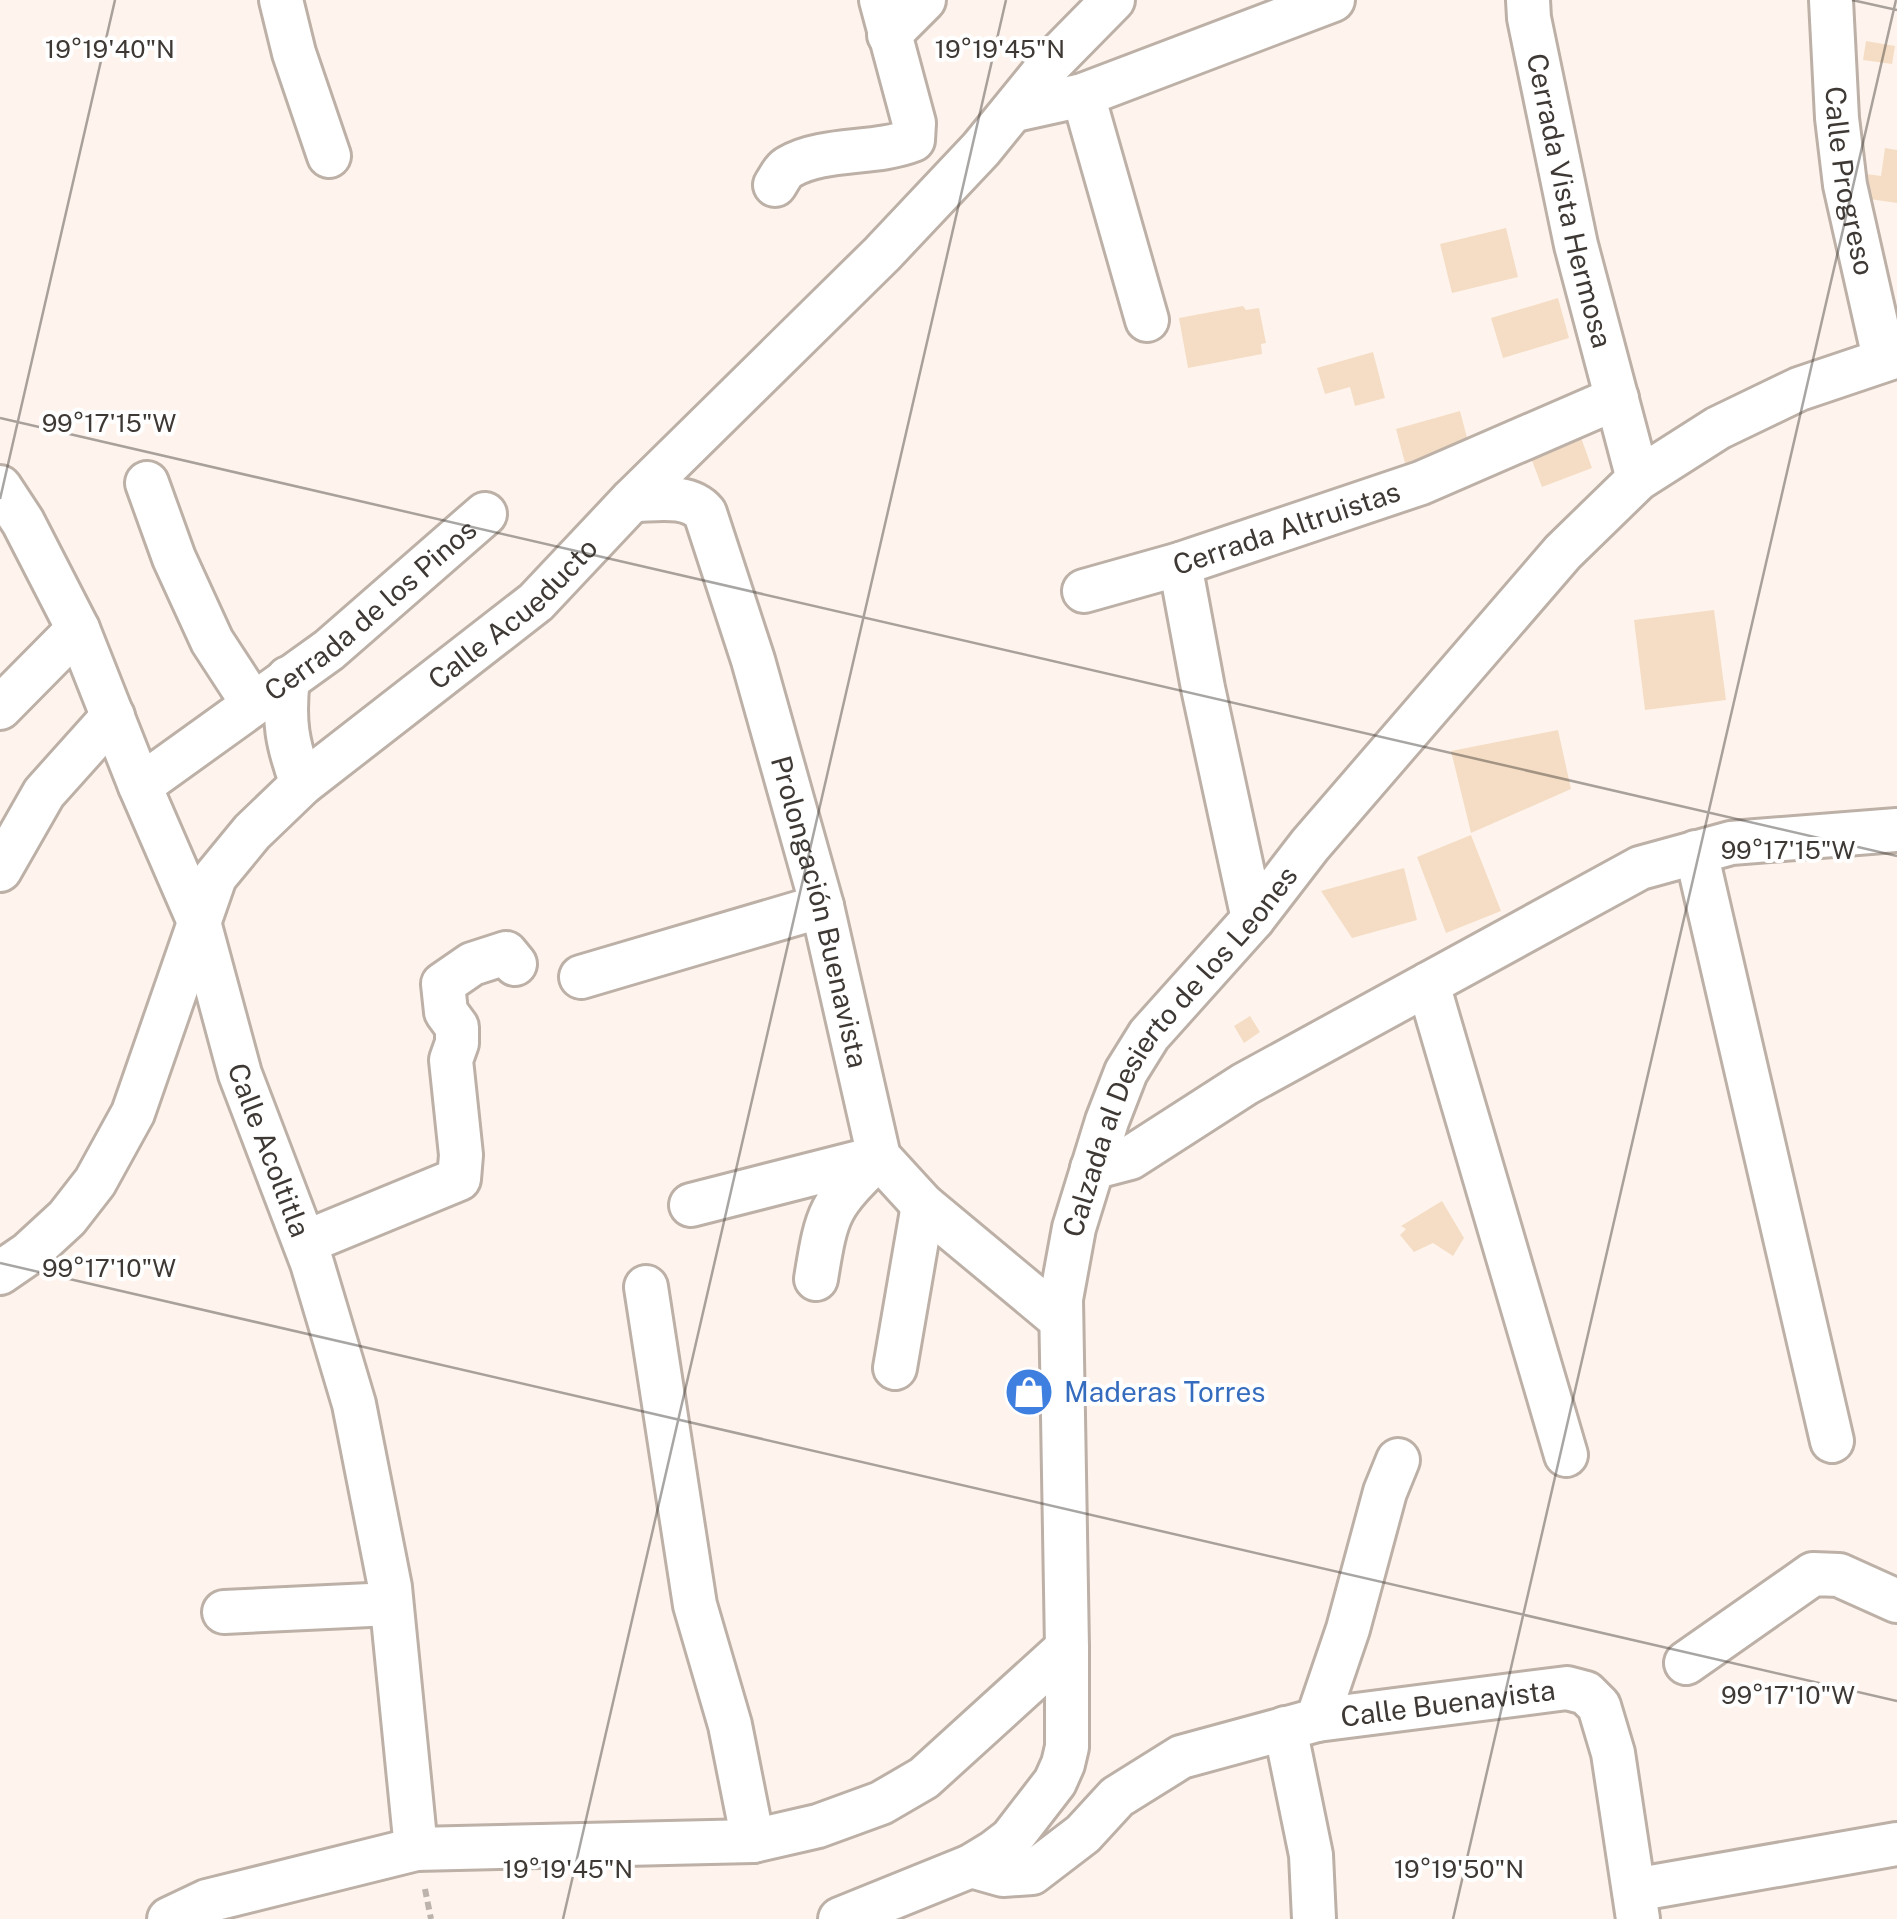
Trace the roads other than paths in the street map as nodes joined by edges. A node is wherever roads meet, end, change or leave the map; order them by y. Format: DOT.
graph roads {
  1 [pos="281,0"];
  2 [pos="924,0"];
  3 [pos="1113,0"];
  4 [pos="1333,0"];
  5 [pos="1528,0"];
  6 [pos="1831,0"];
  7 [pos="885,18"];
  8 [pos="1082,96"];
  9 [pos="1015,110"];
  10 [pos="913,140"];
  11 [pos="981,149"];
  12 [pos="328,156"];
  13 [pos="774,185"];
  14 [pos="1148,320"];
  15 [pos="1891,358"];
  16 [pos="1617,398"];
  17 [pos="1638,479"];
  18 [pos="147,483"];
  19 [pos="0,487"];
  20 [pos="632,500"];
  21 [pos="485,514"];
  22 [pos="1180,564"];
  23 [pos="1084,591"];
  24 [pos="78,628"];
  25 [pos="288,678"];
  26 [pos="253,704"];
  27 [pos="0,708"];
  28 [pos="113,716"];
  29 [pos="302,784"];
  30 [pos="140,786"];
  31 [pos="1897,830"];
  32 [pos="1696,852"];
  33 [pos="0,870"];
  34 [pos="822,906"];
  35 [pos="1254,919"];
  36 [pos="199,922"];
  37 [pos="515,964"];
  38 [pos="582,977"];
  39 [pos="1428,984"];
  40 [pos="879,1157"];
  41 [pos="1092,1168"];
  42 [pos="691,1205"];
  43 [pos="923,1205"];
  44 [pos="306,1242"];
  45 [pos="0,1272"];
  46 [pos="816,1279"];
  47 [pos="646,1287"];
  48 [pos="1060,1318"];
  49 [pos="895,1368"];
  50 [pos="1832,1441"];
  51 [pos="1566,1456"];
  52 [pos="1398,1460"];
  53 [pos="1897,1601"];
  54 [pos="391,1604"];
  55 [pos="224,1612"];
  56 [pos="1067,1648"];
  57 [pos="1686,1663"];
  58 [pos="1301,1724"];
  59 [pos="754,1840"];
  60 [pos="1897,1844"];
  61 [pos="416,1848"];
  62 [pos="970,1866"];
  63 [pos="1636,1904"];
  64 [pos="169,1919"];
  65 [pos="840,1919"];
  66 [pos="1314,1919"];
  1 -- 12 [label="street"];
  2 -- 7 [label="street"];
  3 -- 9 [label="street, Calle Acueducto"];
  4 -- 8 [label="street"];
  5 -- 16 [label="street, Cerrada Vista Hermosa"];
  6 -- 15 [label="street, Calle Progreso"];
  7 -- 10 [label="street"];
  8 -- 9 [label="street"];
  8 -- 14 [label="street"];
  9 -- 11 [label="street, Calle Acueducto"];
  10 -- 11 [label="street"];
  10 -- 13 [label="street"];
  11 -- 20 [label="street, Calle Acueducto"];
  15 -- 17 [label="street, Calzada al Desierto de los Leones"];
  16 -- 17 [label="street, Cerrada Vista Hermosa"];
  16 -- 22 [label="street, Cerrada Altruistas"];
  17 -- 35 [label="street, Calzada al Desierto de los Leones"];
  18 -- 26 [label="street, Cerrada de los Pinos"];
  19 -- 24 [label="street, Calle Acoltitla"];
  20 -- 29 [label="street, Calle Acueducto"];
  20 -- 34 [label="street, Prolongación Buenavista"];
  21 -- 25 [label="street, Cerrada de los Pinos"];
  22 -- 23 [label="street"];
  22 -- 35 [label="street, Cerrada Altruistas"];
  24 -- 27 [label="street"];
  24 -- 28 [label="street, Calle Acoltitla"];
  25 -- 26 [label="street, Cerrada de los Pinos"];
  25 -- 29 [label="street"];
  26 -- 30 [label="street, Cerrada de los Pinos"];
  28 -- 30 [label="street, Calle Acoltitla"];
  28 -- 33 [label="street"];
  29 -- 36 [label="street, Calle Acueducto"];
  30 -- 36 [label="street, Calle Acoltitla"];
  31 -- 32 [label="street"];
  32 -- 39 [label="street"];
  32 -- 50 [label="street"];
  34 -- 38 [label="street"];
  34 -- 40 [label="street, Prolongación Buenavista"];
  35 -- 41 [label="street, Calzada al Desierto de los Leones"];
  36 -- 44 [label="street, Calle Acoltitla"];
  36 -- 45 [label="street, Calle Acueducto"];
  37 -- 44 [label="street"];
  39 -- 41 [label="street"];
  39 -- 51 [label="street"];
  40 -- 42 [label="street"];
  40 -- 43 [label="street, Prolongación Buenavista"];
  40 -- 46 [label="street"];
  41 -- 48 [label="street, Calzada al Desierto de los Leones"];
  43 -- 48 [label="street, Prolongación Buenavista"];
  43 -- 49 [label="street"];
  44 -- 54 [label="street, Calle Acoltitla"];
  47 -- 59 [label="street"];
  48 -- 56 [label="street, Calzada al Desierto de los Leones"];
  52 -- 58 [label="street"];
  53 -- 57 [label="street"];
  54 -- 55 [label="street"];
  54 -- 61 [label="street, Calle Acoltitla"];
  56 -- 59 [label="street"];
  56 -- 62 [label="street, Calzada al Desierto de los Leones"];
  58 -- 62 [label="street"];
  58 -- 63 [label="street, Calle Buenavista"];
  58 -- 66 [label="street"];
  59 -- 61 [label="street"];
  60 -- 63 [label="street"];
  61 -- 64 [label="street"];
  62 -- 65 [label="street, Calzada al Desierto de los Leones"];
}
